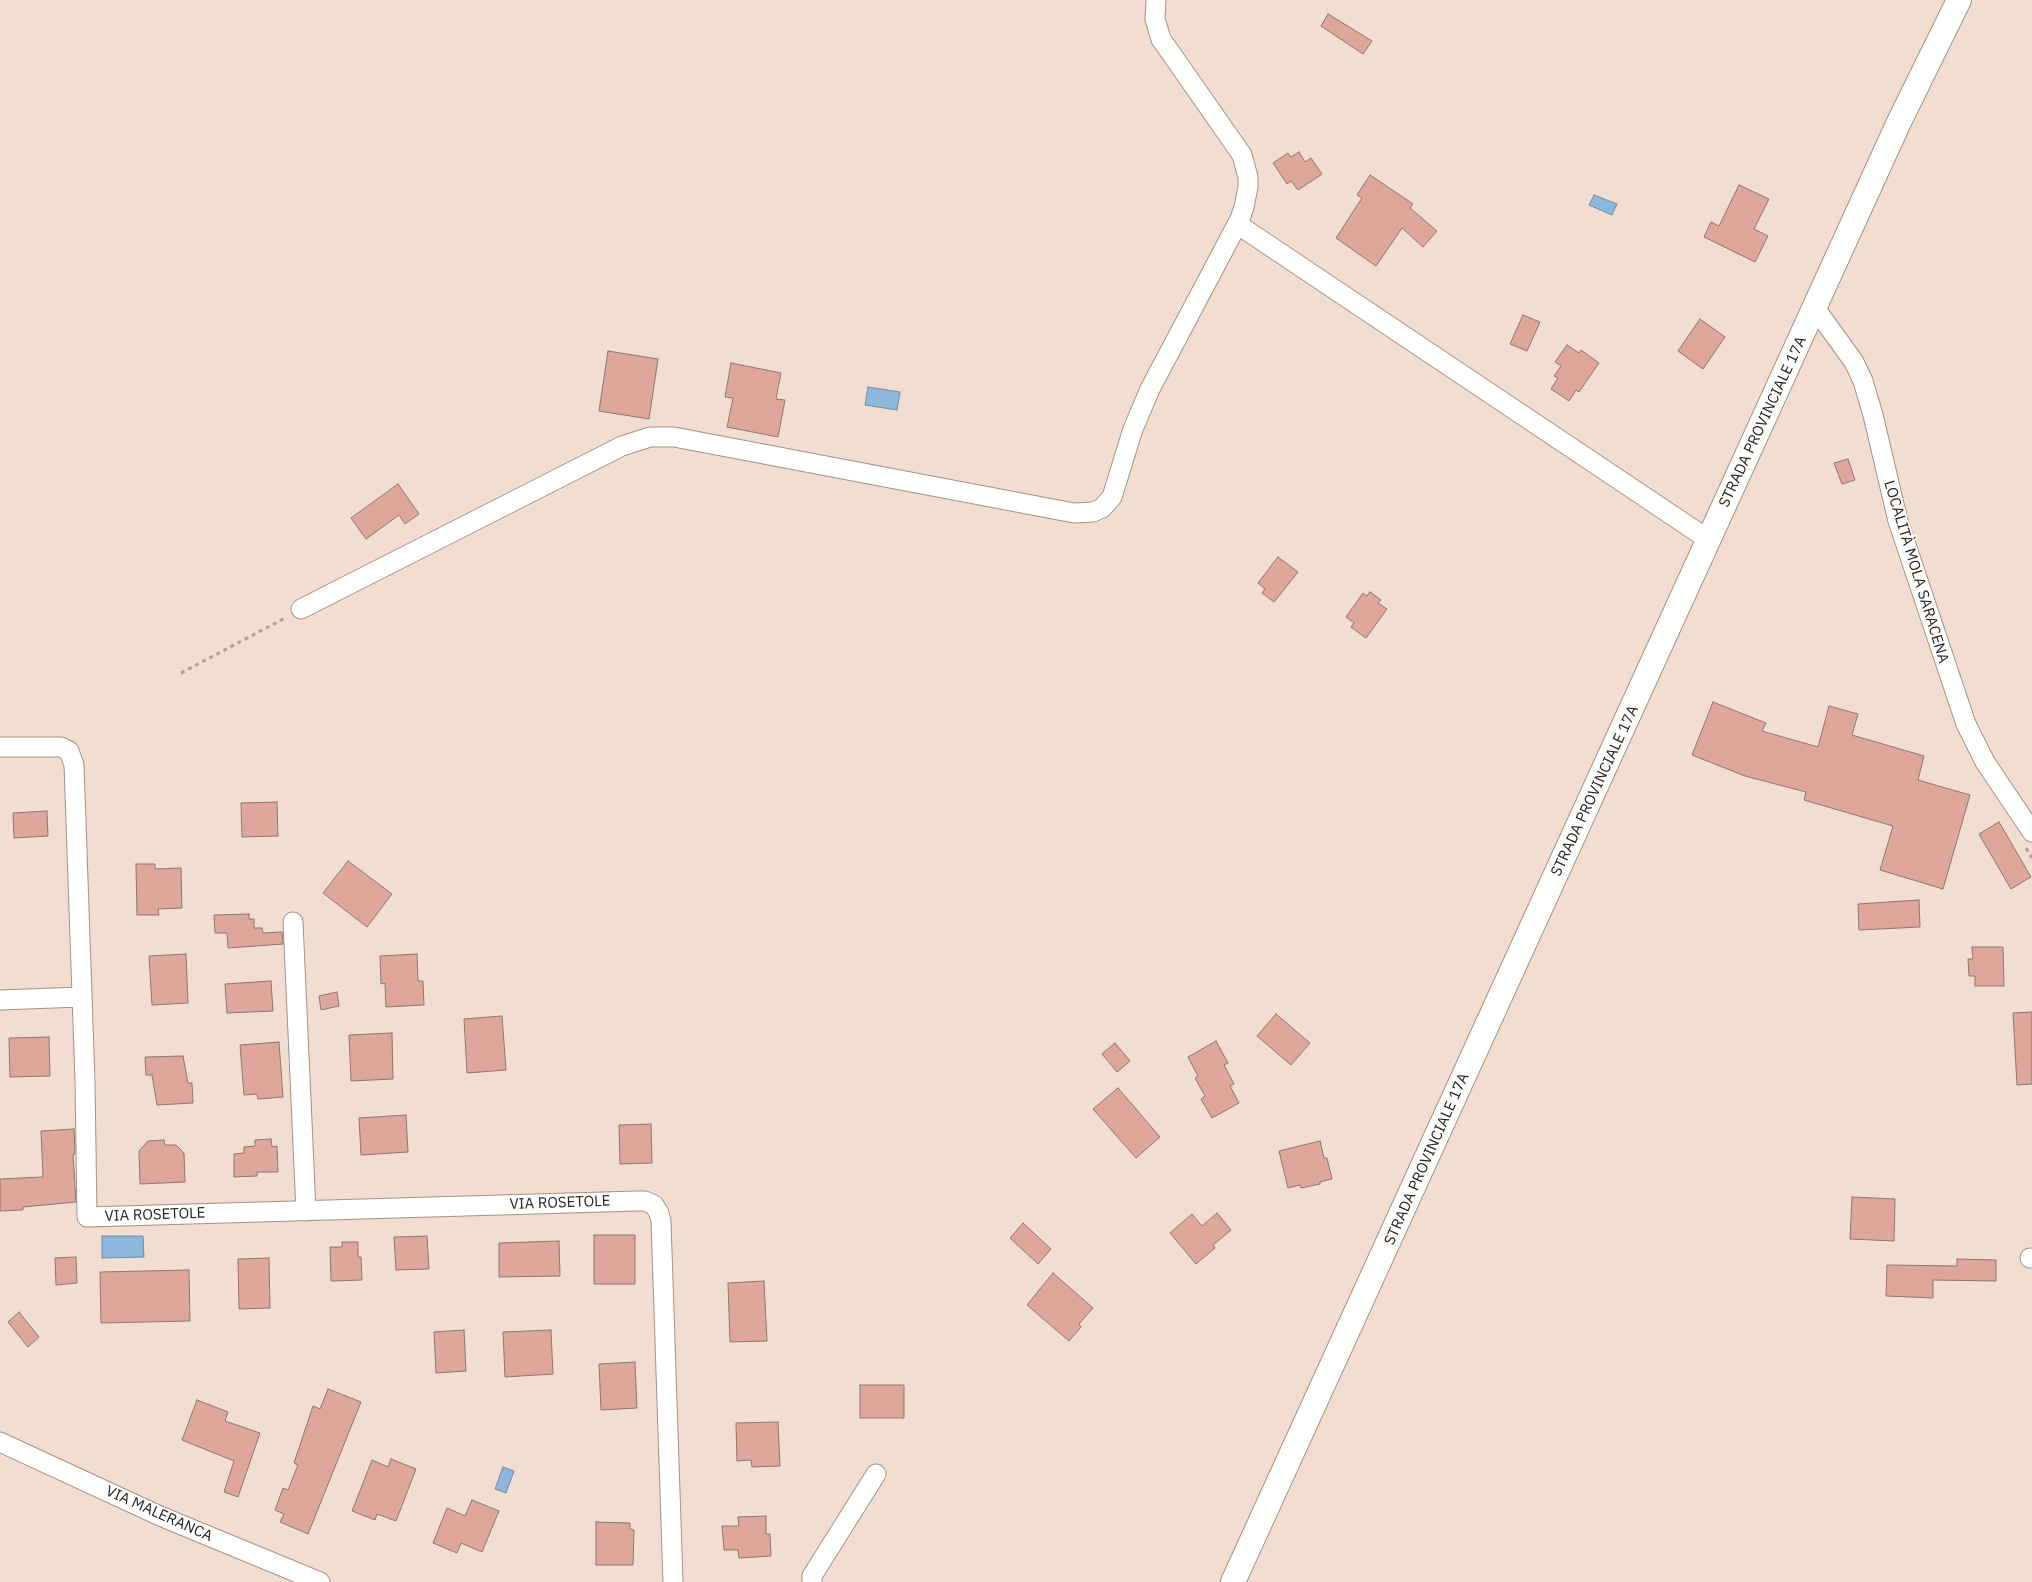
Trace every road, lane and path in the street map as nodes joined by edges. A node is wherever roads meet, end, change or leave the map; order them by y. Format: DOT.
graph roads {
  1 [pos="1156,0"];
  2 [pos="1959,0"];
  3 [pos="1237,224"];
  4 [pos="1815,308"];
  5 [pos="1710,540"];
  6 [pos="301,610"];
  7 [pos="181,673"];
  8 [pos="0,747"];
  9 [pos="2032,832"];
  10 [pos="293,922"];
  11 [pos="81,998"];
  12 [pos="0,1000"];
  13 [pos="306,1211"];
  14 [pos="0,1442"];
  15 [pos="876,1474"];
  16 [pos="320,1582"];
  17 [pos="673,1582"];
  18 [pos="812,1582"];
  19 [pos="1233,1582"];
  1 -- 3 [label="street"];
  2 -- 4 [label="main road, STRADA PROVINCIALE 17A"];
  3 -- 5 [label="street"];
  3 -- 6 [label="street"];
  4 -- 5 [label="main road, STRADA PROVINCIALE 17A"];
  4 -- 9 [label="street, LOCALITÀ MOLA SARACENA"];
  5 -- 19 [label="main road, STRADA PROVINCIALE 17A"];
  6 -- 7 [label="path"];
  8 -- 11 [label="street"];
  10 -- 13 [label="street"];
  11 -- 12 [label="street"];
  11 -- 13 [label="street, VIA ROSETOLE"];
  13 -- 17 [label="street, VIA ROSETOLE"];
  14 -- 16 [label="street, VIA MALERANCA"];
  15 -- 18 [label="street"];
}
